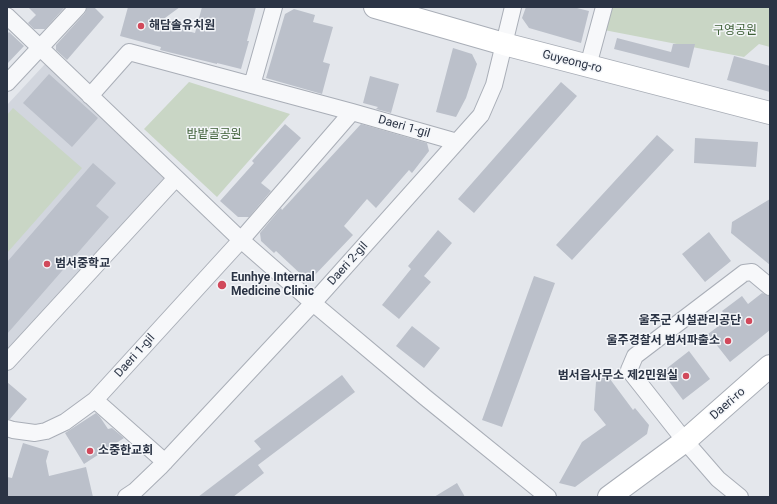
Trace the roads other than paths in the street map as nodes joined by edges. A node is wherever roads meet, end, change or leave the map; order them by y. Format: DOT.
graph roads {
  1 [pos="78,7"];
  2 [pos="274,7"];
  3 [pos="375,7"];
  4 [pos="513,7"];
  5 [pos="604,7"];
  6 [pos="7,16"];
  7 [pos="504,44"];
  8 [pos="41,47"];
  9 [pos="588,66"];
  10 [pos="7,83"];
  11 [pos="252,85"];
  12 [pos="90,96"];
  13 [pos="352,112"];
  14 [pos="770,113"];
  15 [pos="456,142"];
  16 [pos="176,178"];
  17 [pos="241,240"];
  18 [pos="770,286"];
  19 [pos="313,303"];
  20 [pos="7,362"];
  21 [pos="770,366"];
  22 [pos="95,400"];
  23 [pos="7,428"];
  24 [pos="685,441"];
  25 [pos="165,462"];
  26 [pos="126,497"];
  27 [pos="548,497"];
  28 [pos="609,497"];
  29 [pos="740,497"];
  1 -- 8 [label="street"];
  2 -- 11 [label="street"];
  3 -- 7 [label="main road, Guyeong-ro"];
  4 -- 7 [label="street, Daeri 2-gil"];
  5 -- 9 [label="street"];
  6 -- 8 [label="street"];
  7 -- 9 [label="main road, Guyeong-ro"];
  7 -- 15 [label="street, Daeri 2-gil"];
  8 -- 10 [label="street"];
  8 -- 12 [label="street"];
  9 -- 14 [label="main road, Guyeong-ro"];
  11 -- 12 [label="street, Daeri 1-gil"];
  11 -- 13 [label="street, Daeri 1-gil"];
  12 -- 16 [label="street"];
  13 -- 15 [label="street, Daeri 1-gil"];
  13 -- 17 [label="street, Daeri 1-gil"];
  15 -- 19 [label="street, Daeri 2-gil"];
  16 -- 17 [label="street"];
  16 -- 20 [label="street"];
  17 -- 19 [label="street"];
  17 -- 22 [label="street, Daeri 1-gil"];
  18 -- 24 [label="street"];
  19 -- 25 [label="street, Daeri 2-gil"];
  19 -- 27 [label="street"];
  21 -- 24 [label="main road, Daeri-ro"];
  22 -- 23 [label="street, Daeri 1-gil"];
  22 -- 25 [label="street"];
  24 -- 28 [label="main road, Daeri-ro"];
  24 -- 29 [label="street"];
  25 -- 26 [label="street, Daeri 2-gil"];
}
